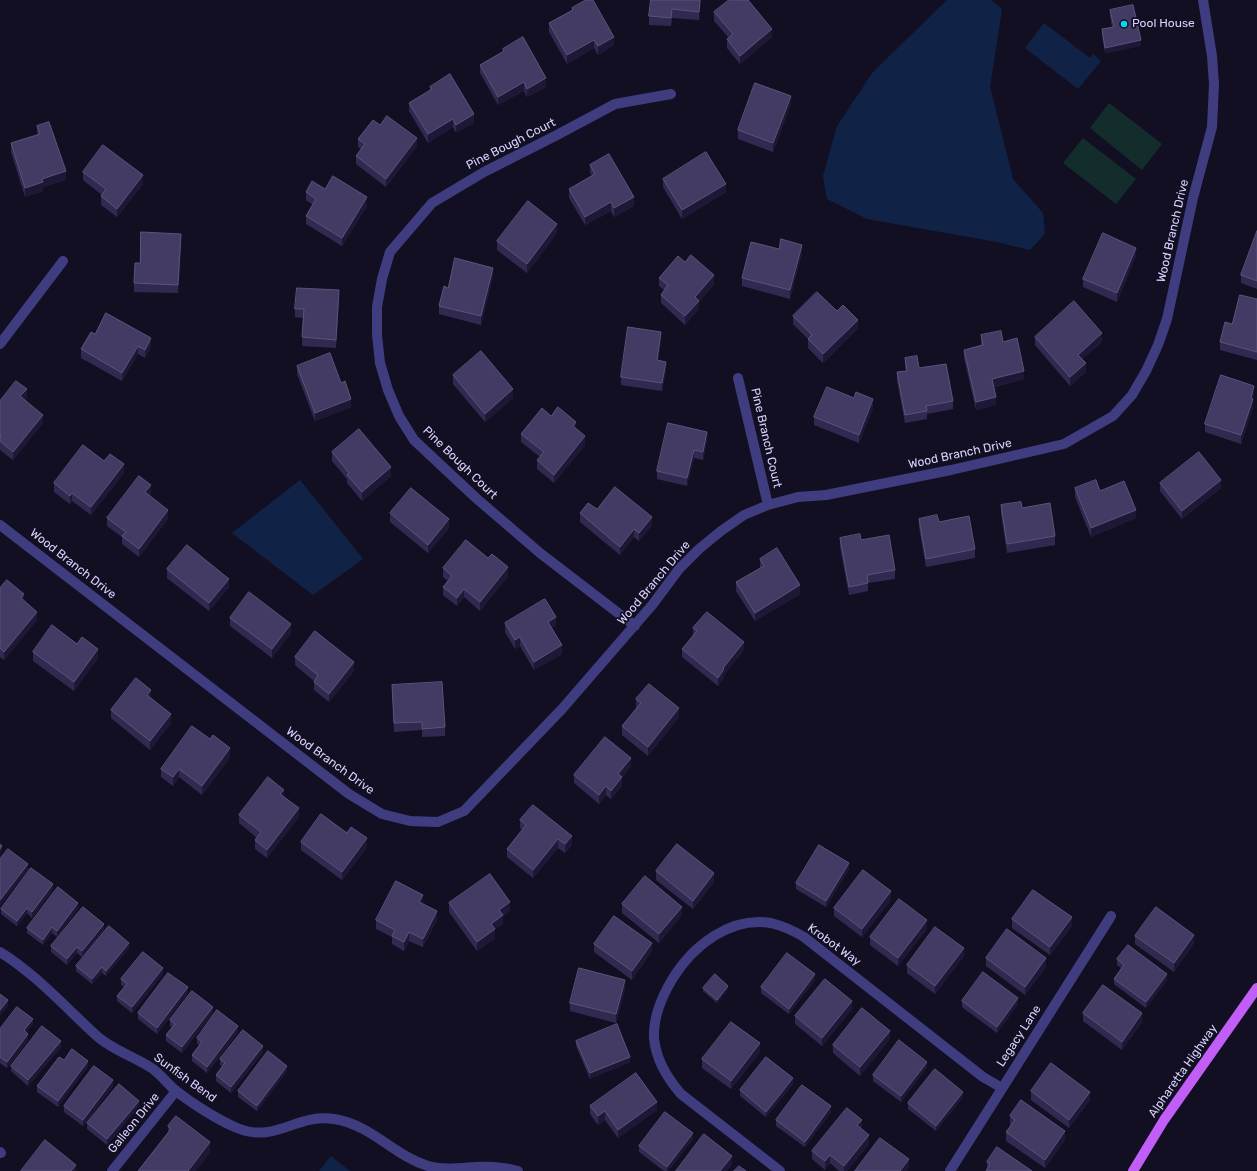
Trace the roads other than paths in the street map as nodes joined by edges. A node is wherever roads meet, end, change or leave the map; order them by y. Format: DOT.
graph roads {
  1 [pos="1203,0"];
  2 [pos="671,94"];
  3 [pos="63,261"];
  4 [pos="0,344"];
  5 [pos="738,378"];
  6 [pos="768,505"];
  7 [pos="0,525"];
  8 [pos="635,626"];
  9 [pos="1112,916"];
  10 [pos="0,952"];
  11 [pos="1257,988"];
  12 [pos="1002,1088"];
  13 [pos="176,1091"];
  14 [pos="112,1171"];
  15 [pos="518,1171"];
  16 [pos="780,1171"];
  17 [pos="950,1171"];
  18 [pos="1133,1171"];
  1 -- 6 [label="street, Wood Branch Drive"];
  2 -- 8 [label="street, Pine Bough Court"];
  3 -- 4 [label="street"];
  5 -- 6 [label="street, Pine Branch Court"];
  6 -- 8 [label="street, Wood Branch Drive"];
  7 -- 8 [label="street, Wood Branch Drive"];
  9 -- 12 [label="street, Legacy Lane"];
  10 -- 13 [label="street, Sunfish Bend"];
  11 -- 18 [label="main road, Alpharetta Highway"];
  12 -- 16 [label="street, Krobot Way"];
  12 -- 17 [label="street, Legacy Lane"];
  13 -- 14 [label="street, Galleon Drive"];
  13 -- 15 [label="street, Sunfish Bend"];
}
